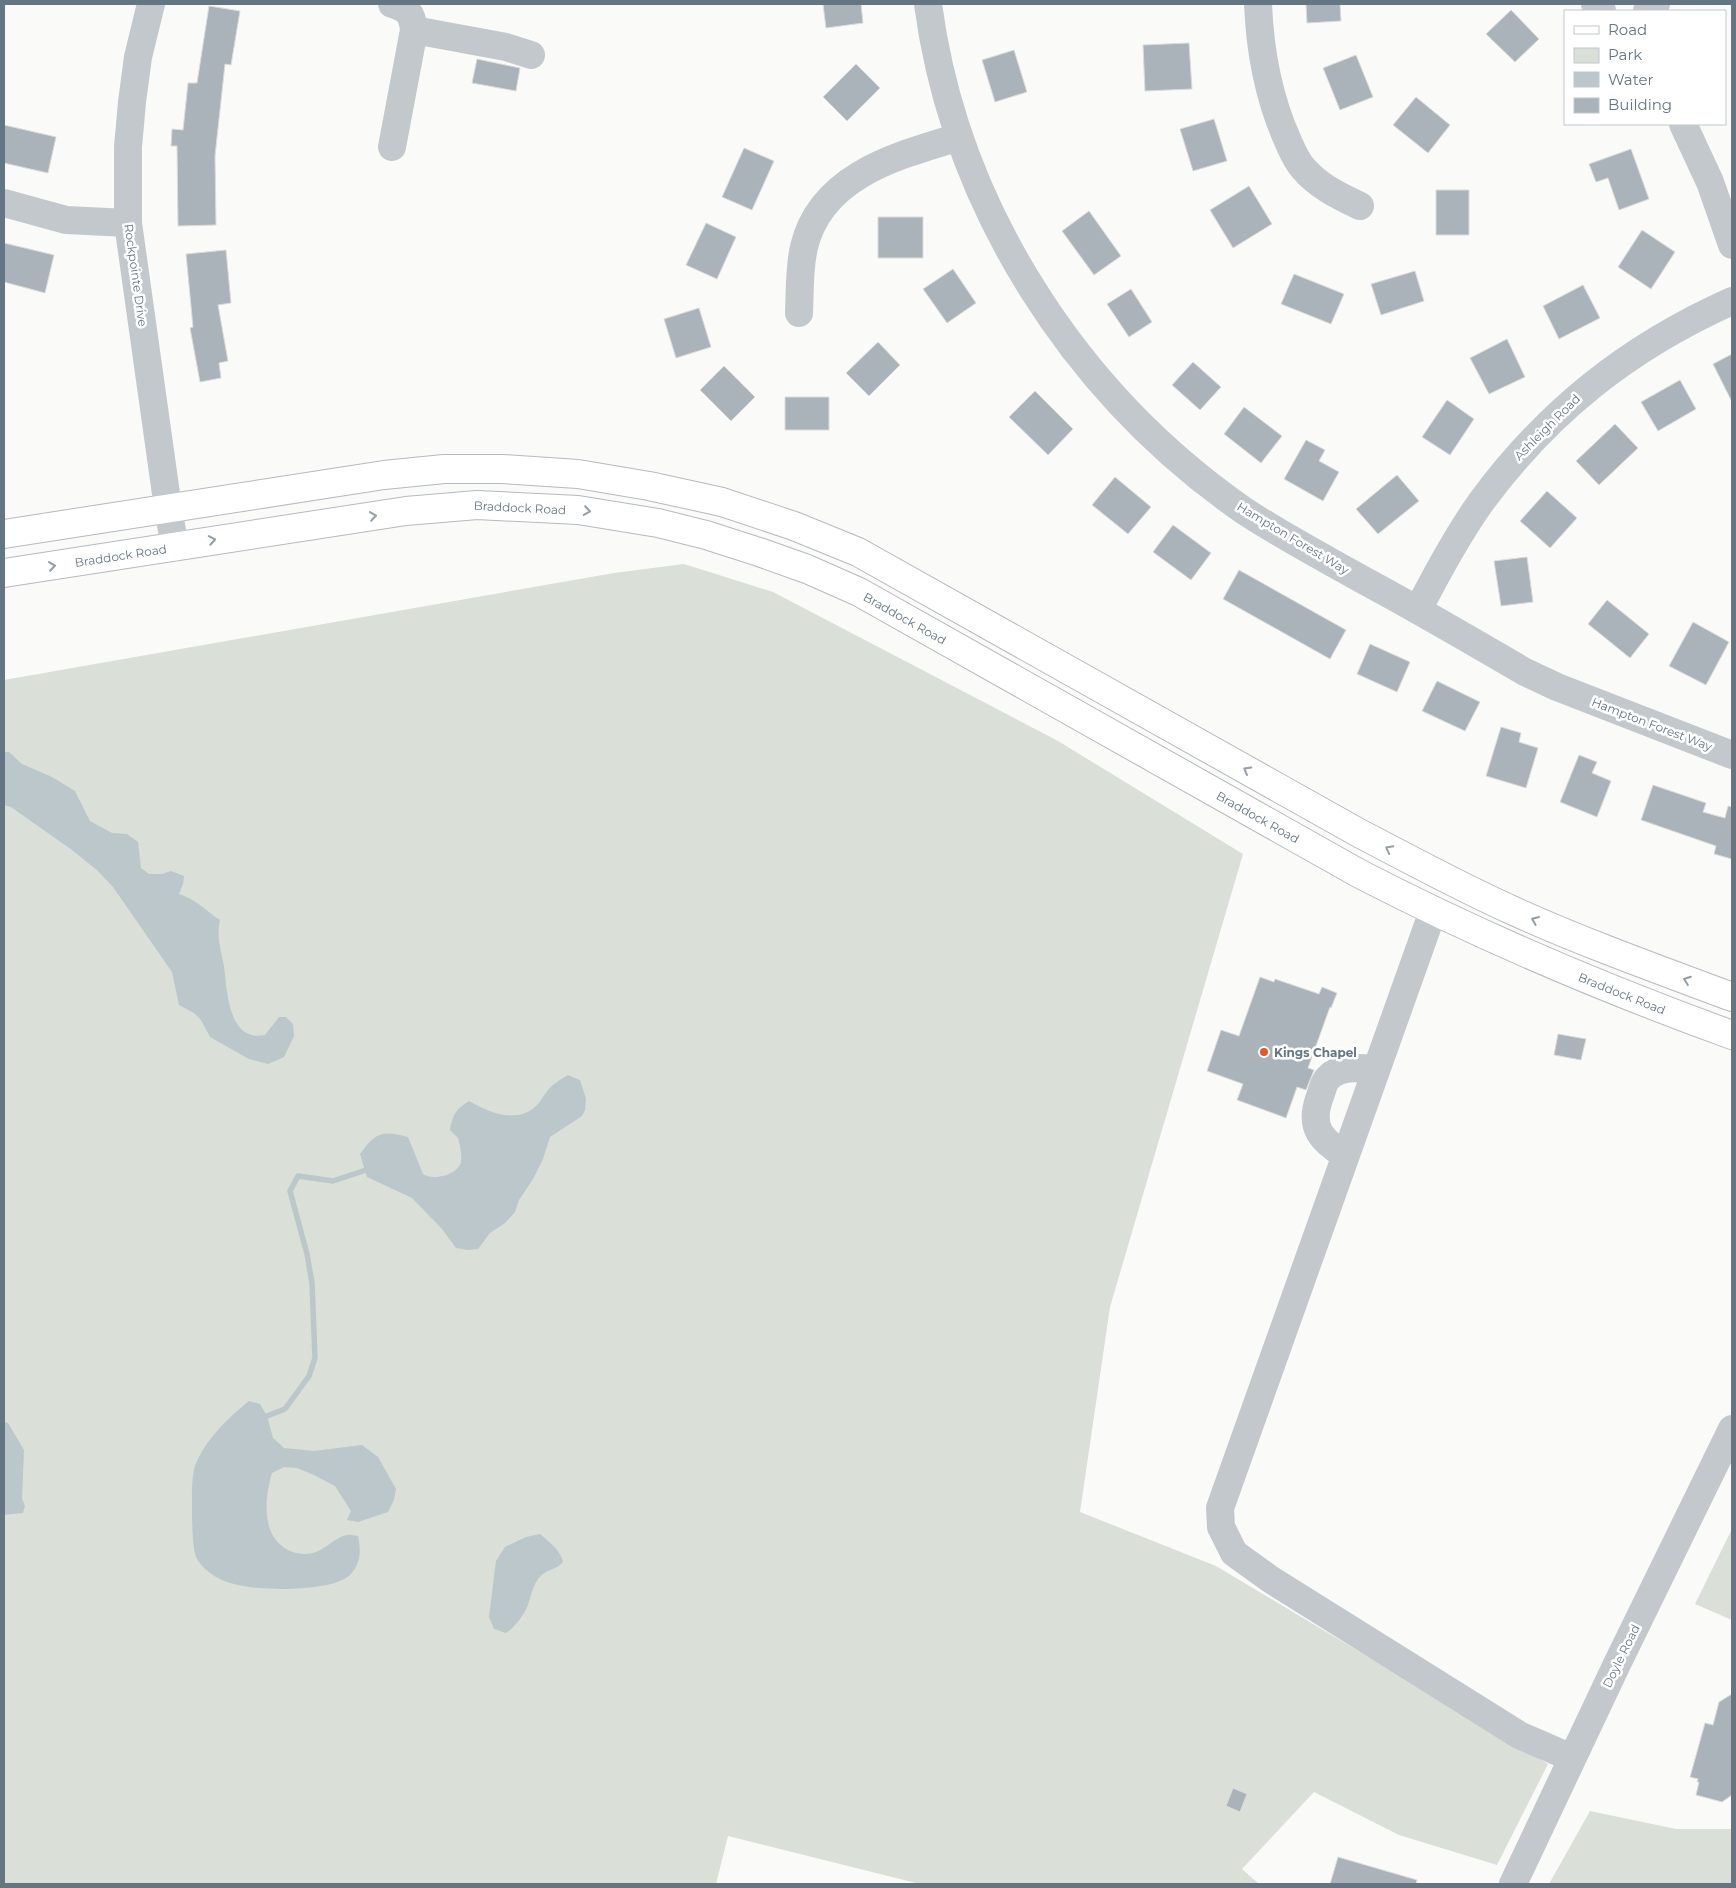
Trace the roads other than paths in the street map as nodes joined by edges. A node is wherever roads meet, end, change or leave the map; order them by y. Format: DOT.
graph roads {
  1 [pos="151,4"];
  2 [pos="392,4"];
  3 [pos="928,4"];
  4 [pos="1258,4"];
  5 [pos="414,30"];
  6 [pos="531,55"];
  7 [pos="1683,125"];
  8 [pos="959,137"];
  9 [pos="392,147"];
  10 [pos="4,203"];
  11 [pos="1360,206"];
  12 [pos="128,222"];
  13 [pos="1732,244"];
  14 [pos="1732,301"];
  15 [pos="799,313"];
  16 [pos="168,508"];
  17 [pos="4,534"];
  18 [pos="175,547"];
  19 [pos="4,573"];
  20 [pos="1418,610"];
  21 [pos="1732,755"];
  22 [pos="1433,911"];
  23 [pos="1732,997"];
  24 [pos="1732,1035"];
  25 [pos="1376,1070"];
  26 [pos="1345,1155"];
  27 [pos="1732,1429"];
  28 [pos="1572,1758"];
  29 [pos="1514,1884"];
  1 -- 12 [label="street, Rockpointe Drive"];
  2 -- 5 [label="street"];
  3 -- 8 [label="street, Hampton Forest Way"];
  4 -- 11 [label="street"];
  5 -- 6 [label="street"];
  5 -- 9 [label="street"];
  7 -- 13 [label="street"];
  8 -- 15 [label="street"];
  8 -- 20 [label="street, Hampton Forest Way"];
  10 -- 12 [label="street"];
  12 -- 16 [label="street, Rockpointe Drive"];
  14 -- 20 [label="street, Ashleigh Road"];
  16 -- 17 [label="main road"];
  16 -- 18 [label="street, Rockpointe Drive"];
  23 -- 16 [label="main road, one-way"];
  19 -- 18 [label="main road, Braddock Road, one-way"];
  18 -- 22 [label="main road, Braddock Road, one-way"];
  20 -- 21 [label="street, Hampton Forest Way"];
  22 -- 24 [label="main road, Braddock Road"];
  22 -- 25 [label="street"];
  25 -- 26 [label="street"];
  25 -- 26 [label="street"];
  26 -- 28 [label="street"];
  27 -- 28 [label="street, Doyle Road"];
  28 -- 29 [label="street, Doyle Road"];
}
